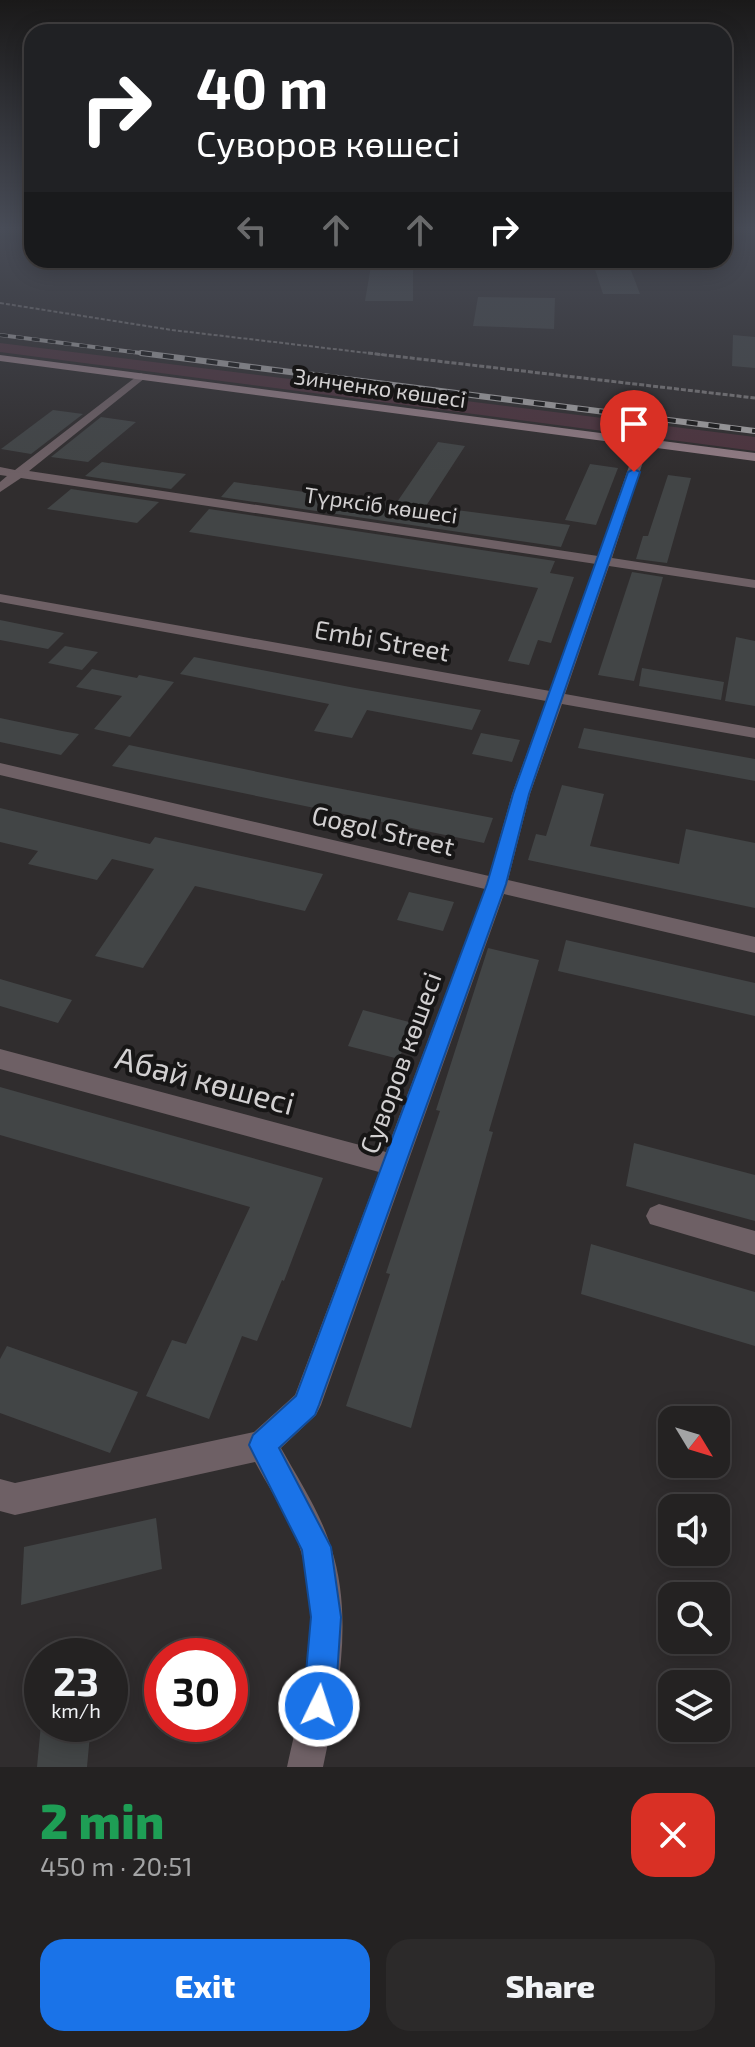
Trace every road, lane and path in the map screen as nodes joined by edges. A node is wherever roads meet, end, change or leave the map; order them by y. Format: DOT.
graph roads {
  1 [pos="48,310"];
  2 [pos="0,358"];
  3 [pos="141,376"];
  4 [pos="755,398"];
  5 [pos="643,443"];
  6 [pos="755,457"];
  7 [pos="0,471"];
  8 [pos="17,473"];
  9 [pos="0,488"];
  10 [pos="605,561"];
  11 [pos="755,584"];
  12 [pos="0,598"];
  13 [pos="555,696"];
  14 [pos="755,733"];
  15 [pos="0,769"];
  16 [pos="497,884"];
  17 [pos="755,945"];
  18 [pos="0,1059"];
  19 [pos="393,1165"];
  20 [pos="659,1216"];
  21 [pos="755,1243"];
  22 [pos="262,1445"];
  23 [pos="7,1497"];
  24 [pos="305,1767"];
  1 -- 4 [label="path"];
  2 -- 3 [label="main road, Зинченко көшесі"];
  3 -- 5 [label="main road, Зинченко көшесі"];
  3 -- 8 [label="street"];
  5 -- 6 [label="main road, Зинченко көшесі"];
  5 -- 10 [label="street, Суворов көшесі"];
  7 -- 8 [label="street, Түрксіб көшесі"];
  8 -- 9 [label="street"];
  8 -- 10 [label="street, Түрксіб көшесі"];
  10 -- 11 [label="street, Түрксіб көшесі"];
  10 -- 13 [label="street, Суворов көшесі"];
  12 -- 13 [label="street, Embi Street"];
  13 -- 14 [label="street, Embi Street"];
  13 -- 16 [label="street, Суворов көшесі"];
  15 -- 16 [label="street, Gogol Street"];
  16 -- 17 [label="street, Gogol Street"];
  16 -- 19 [label="street, Суворов көшесі"];
  18 -- 19 [label="street, Абай көшесі"];
  19 -- 22 [label="street, Суворов көшесі"];
  20 -- 21 [label="street"];
  22 -- 23 [label="street, Суворов көшесі"];
  22 -- 24 [label="street"];
}
